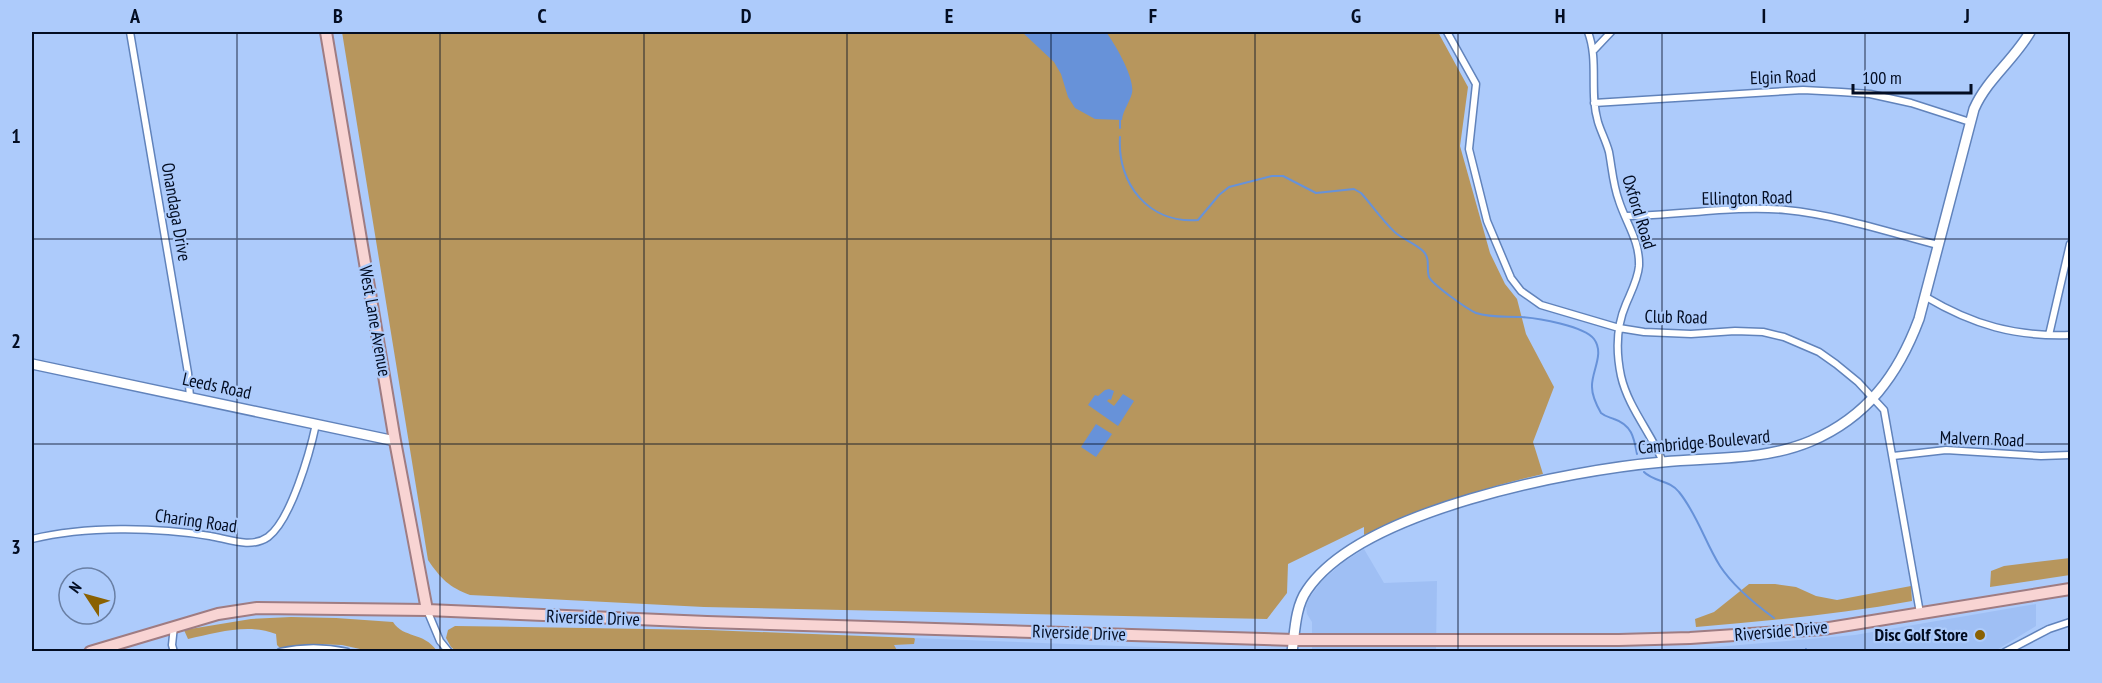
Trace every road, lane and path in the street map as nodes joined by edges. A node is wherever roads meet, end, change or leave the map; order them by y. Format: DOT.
graph roads {
  1 [pos="130,32"];
  2 [pos="326,32"];
  3 [pos="1447,32"];
  4 [pos="1588,32"];
  5 [pos="1611,32"];
  6 [pos="2030,32"];
  7 [pos="1594,50"];
  8 [pos="1594,103"];
  9 [pos="1970,122"];
  10 [pos="1626,216"];
  11 [pos="2070,244"];
  12 [pos="1938,245"];
  13 [pos="1926,297"];
  14 [pos="1619,328"];
  15 [pos="2049,335"];
  16 [pos="2070,335"];
  17 [pos="32,364"];
  18 [pos="190,397"];
  19 [pos="1874,398"];
  20 [pos="316,424"];
  21 [pos="395,441"];
  22 [pos="2070,455"];
  23 [pos="1893,456"];
  24 [pos="1663,462"];
  25 [pos="32,539"];
  26 [pos="2070,589"];
  27 [pos="427,610"];
  28 [pos="1920,613"];
  29 [pos="2070,622"];
  30 [pos="174,626"];
  31 [pos="1293,646"];
  32 [pos="173,648"];
  33 [pos="90,651"];
  34 [pos="280,651"];
  35 [pos="347,651"];
  36 [pos="449,651"];
  37 [pos="2005,651"];
  1 -- 18 [label="street, Onandaga Drive"];
  2 -- 21 [label="main road, West Lane Avenue"];
  3 -- 14 [label="street, Club Road"];
  4 -- 7 [label="street, Oxford Road"];
  5 -- 7 [label="street"];
  6 -- 9 [label="street, Cambridge Boulevard"];
  7 -- 8 [label="street, Oxford Road"];
  8 -- 9 [label="street, Elgin Road"];
  8 -- 10 [label="street, Oxford Road"];
  9 -- 12 [label="street, Cambridge Boulevard"];
  10 -- 12 [label="street, Ellington Road"];
  10 -- 14 [label="street, Oxford Road"];
  11 -- 15 [label="street"];
  12 -- 13 [label="street, Cambridge Boulevard"];
  13 -- 15 [label="street"];
  13 -- 19 [label="street, Cambridge Boulevard"];
  14 -- 19 [label="street, Club Road"];
  14 -- 24 [label="street, Oxford Road"];
  15 -- 16 [label="street"];
  17 -- 18 [label="street, Leeds Road"];
  18 -- 20 [label="street, Leeds Road"];
  19 -- 23 [label="street, Club Road"];
  19 -- 24 [label="street, Cambridge Boulevard"];
  20 -- 21 [label="street, Leeds Road"];
  20 -- 25 [label="street, Charing Road"];
  21 -- 27 [label="main road, West Lane Avenue"];
  22 -- 23 [label="street, Malvern Road"];
  23 -- 28 [label="street, Club Road"];
  24 -- 31 [label="street, Cambridge Boulevard"];
  26 -- 28 [label="main road, Riverside Drive"];
  27 -- 30 [label="main road, Riverside Drive"];
  27 -- 31 [label="main road, Riverside Drive"];
  27 -- 36 [label="street"];
  28 -- 31 [label="main road, Riverside Drive"];
  29 -- 37 [label="street"];
  30 -- 32 [label="street"];
  30 -- 33 [label="main road, Riverside Drive"];
  34 -- 35 [label="street"];
}
